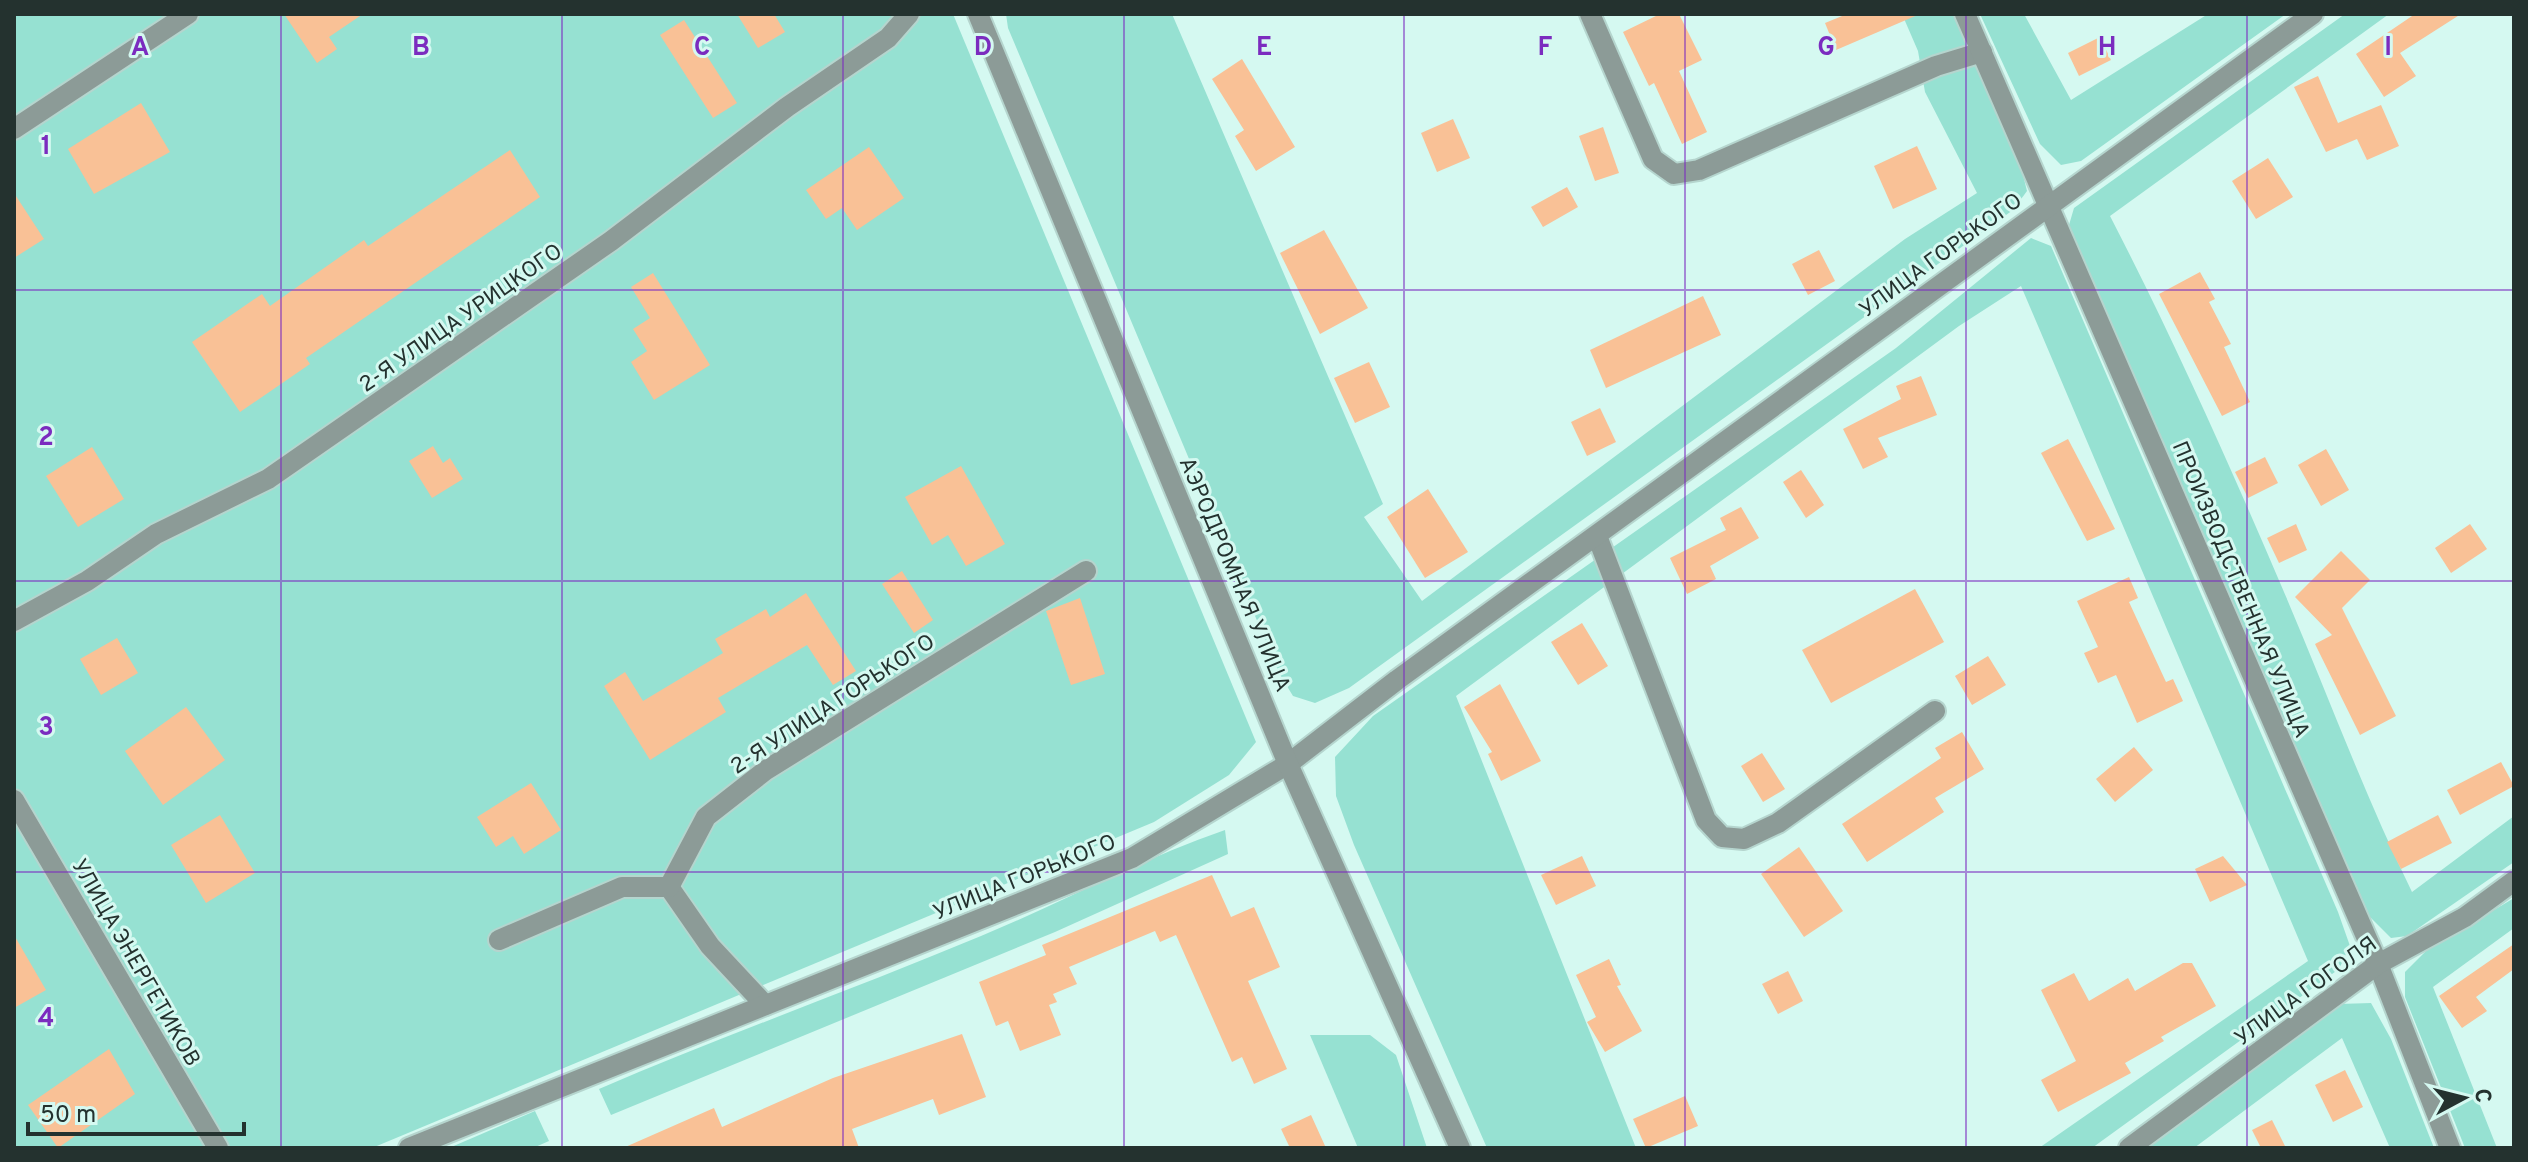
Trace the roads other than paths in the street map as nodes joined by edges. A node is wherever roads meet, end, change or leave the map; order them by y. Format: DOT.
graph roads {
  1 [pos="188,14"];
  2 [pos="909,14"];
  3 [pos="978,14"];
  4 [pos="1590,14"];
  5 [pos="1965,14"];
  6 [pos="2313,14"];
  7 [pos="1982,52"];
  8 [pos="14,129"];
  9 [pos="2049,204"];
  10 [pos="1597,536"];
  11 [pos="1086,571"];
  12 [pos="14,621"];
  13 [pos="1935,711"];
  14 [pos="1288,764"];
  15 [pos="14,800"];
  16 [pos="2514,881"];
  17 [pos="669,887"];
  18 [pos="499,940"];
  19 [pos="2378,964"];
  20 [pos="765,1005"];
  21 [pos="218,1148"];
  22 [pos="409,1148"];
  23 [pos="1460,1148"];
  24 [pos="2129,1148"];
  25 [pos="2450,1148"];
  1 -- 8 [label="street"];
  2 -- 12 [label="street, 2-Я УЛИЦА УРИЦКОГО"];
  3 -- 14 [label="street, АЭРОДРОМНАЯ УЛИЦА"];
  4 -- 7 [label="street"];
  5 -- 7 [label="street, ПРОИЗВОДСТВЕННАЯ УЛИЦА"];
  6 -- 9 [label="street, УЛИЦА ГОРЬКОГО"];
  7 -- 9 [label="street, ПРОИЗВОДСТВЕННАЯ УЛИЦА"];
  9 -- 10 [label="street, УЛИЦА ГОРЬКОГО"];
  9 -- 19 [label="street, ПРОИЗВОДСТВЕННАЯ УЛИЦА"];
  10 -- 13 [label="street"];
  10 -- 14 [label="street, УЛИЦА ГОРЬКОГО"];
  11 -- 17 [label="street, 2-Я УЛИЦА ГОРЬКОГО"];
  14 -- 20 [label="street, УЛИЦА ГОРЬКОГО"];
  14 -- 23 [label="street, АЭРОДРОМНАЯ УЛИЦА"];
  15 -- 21 [label="street, УЛИЦА ЭНЕРГЕТИКОВ"];
  16 -- 19 [label="street, УЛИЦА ГОГОЛЯ"];
  17 -- 18 [label="street"];
  17 -- 20 [label="street"];
  19 -- 24 [label="street, УЛИЦА ГОГОЛЯ"];
  19 -- 25 [label="street, ПРОИЗВОДСТВЕННАЯ УЛИЦА"];
  20 -- 22 [label="street, УЛИЦА ГОРЬКОГО"];
}
